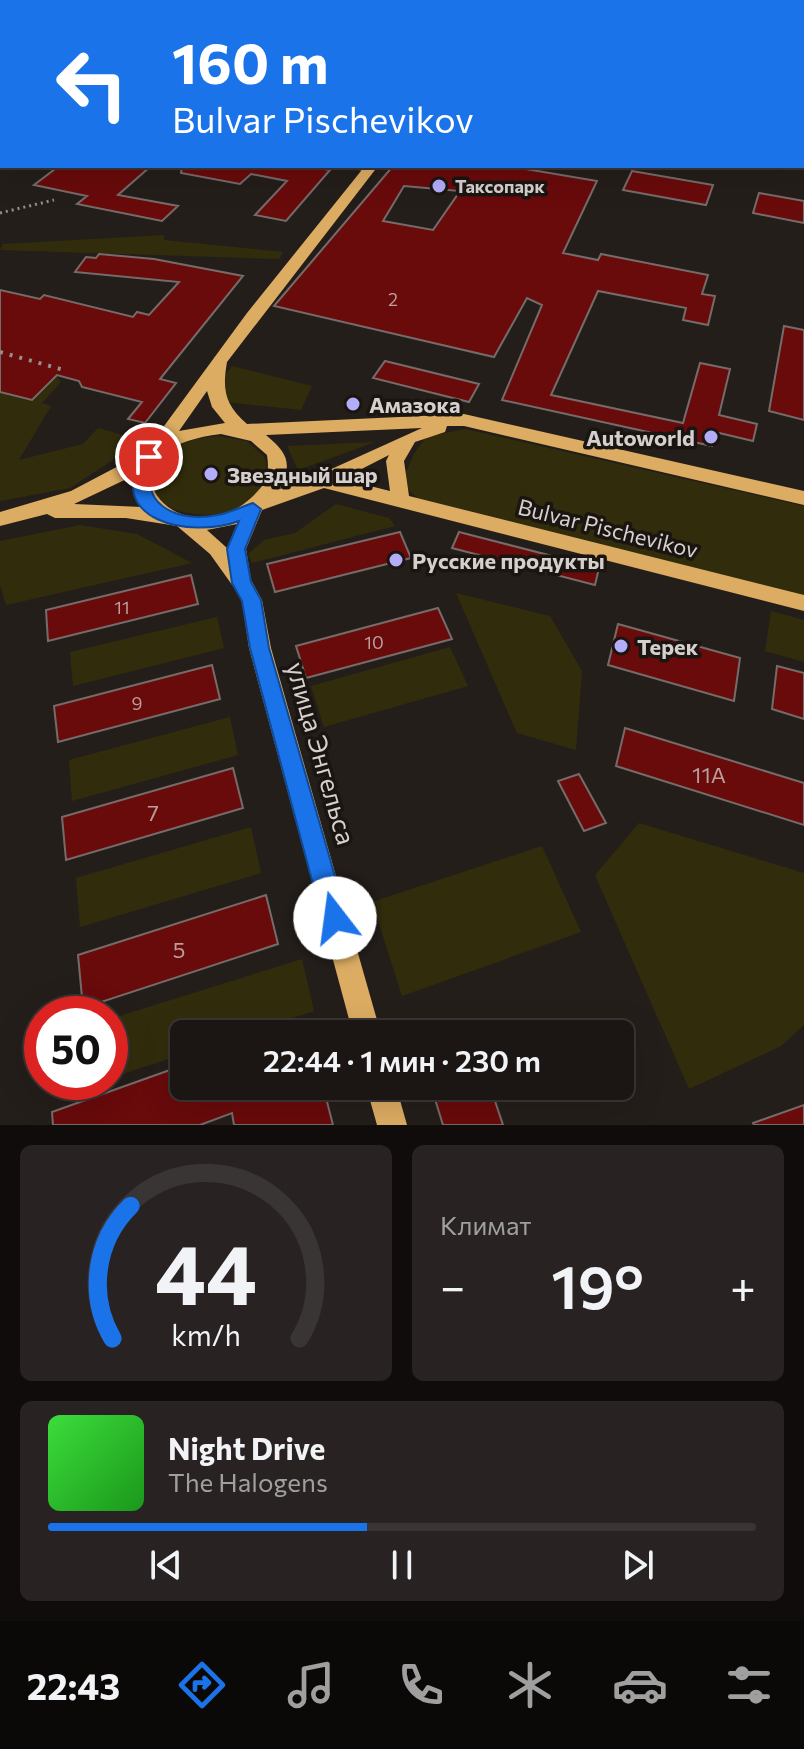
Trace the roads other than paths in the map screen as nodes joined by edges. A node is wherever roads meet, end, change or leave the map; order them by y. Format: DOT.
graph roads {
  1 [pos="370,168"];
  2 [pos="220,359"];
  3 [pos="464,420"];
  4 [pos="243,430"];
  5 [pos="409,438"];
  6 [pos="153,453"];
  7 [pos="323,481"];
  8 [pos="804,498"];
  9 [pos="400,500"];
  10 [pos="257,506"];
  11 [pos="31,513"];
  12 [pos="0,519"];
  13 [pos="177,520"];
  14 [pos="242,583"];
  15 [pos="804,603"];
  16 [pos="363,1020"];
  17 [pos="385,1100"];
  18 [pos="392,1125"];
  1 -- 2 [label="main road"];
  2 -- 4 [label="main road"];
  2 -- 6 [label="main road"];
  3 -- 4 [label="main road"];
  3 -- 5 [label="main road"];
  3 -- 8 [label="main road"];
  4 -- 6 [label="main road"];
  4 -- 10 [label="main road"];
  5 -- 7 [label="main road"];
  5 -- 9 [label="main road"];
  6 -- 11 [label="main road"];
  6 -- 13 [label="main road"];
  7 -- 9 [label="main road, Bulvar Pischevikov"];
  7 -- 10 [label="main road"];
  9 -- 15 [label="main road, Bulvar Pischevikov"];
  10 -- 13 [label="main road"];
  10 -- 14 [label="main road, улица Энгельса"];
  11 -- 12 [label="main road"];
  11 -- 13 [label="main road"];
  13 -- 14 [label="main road, улица Энгельса"];
  14 -- 16 [label="main road, улица Энгельса"];
  17 -- 18 [label="main road"];
}
